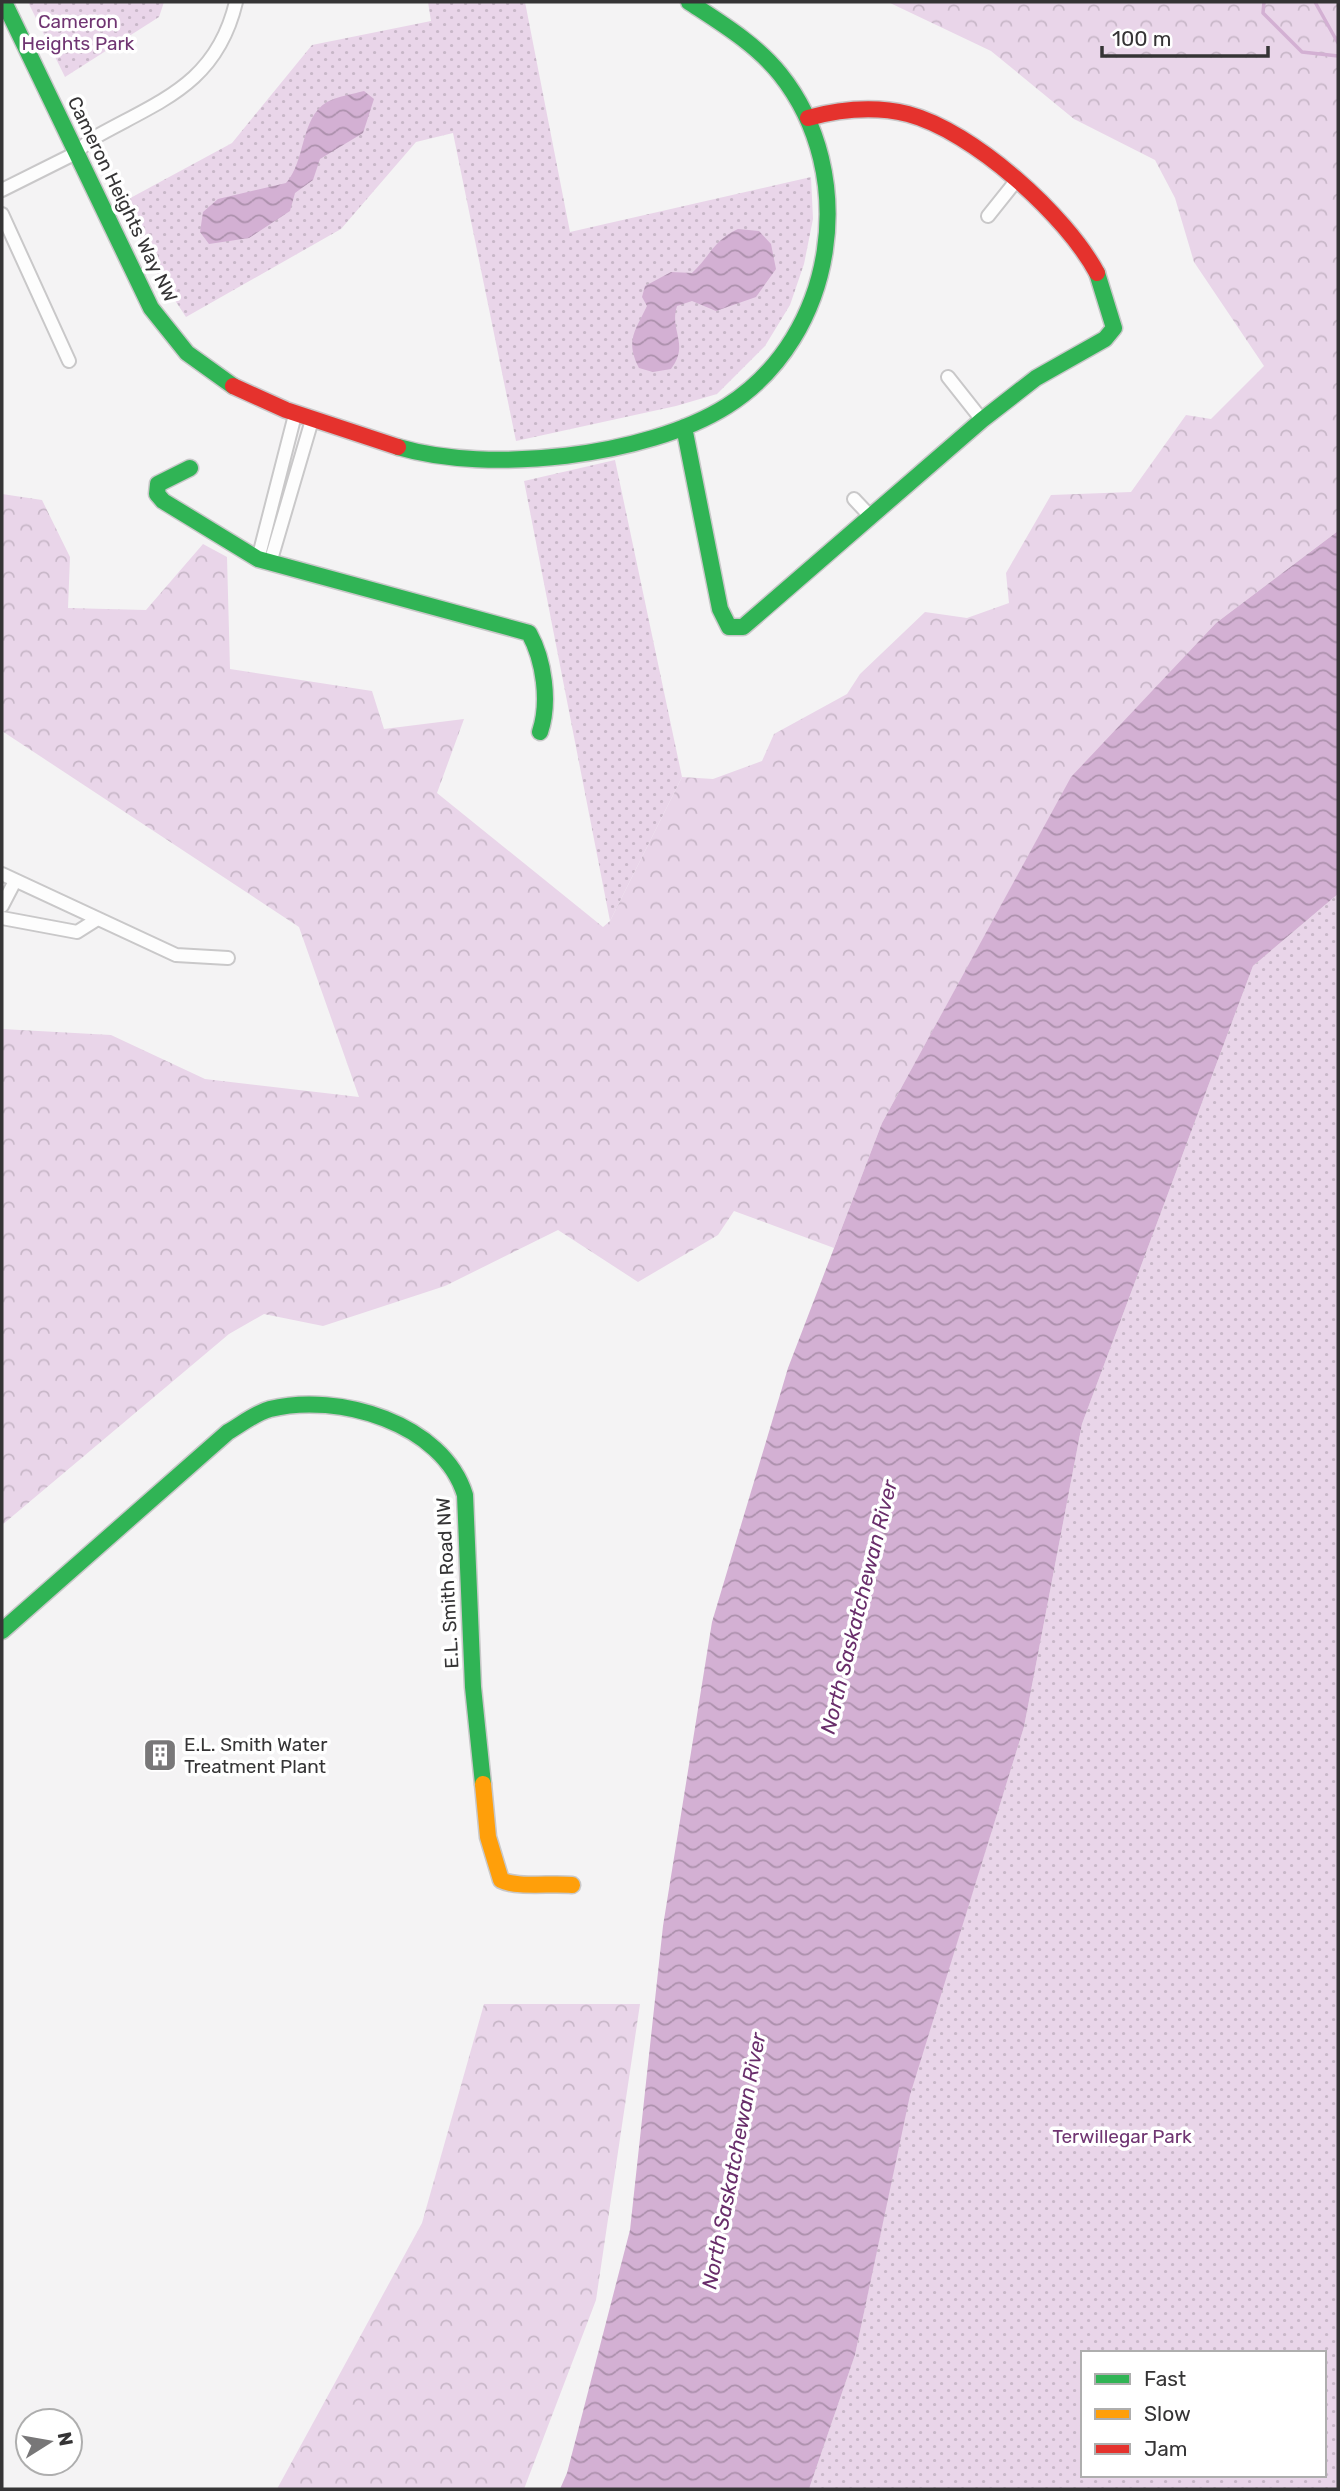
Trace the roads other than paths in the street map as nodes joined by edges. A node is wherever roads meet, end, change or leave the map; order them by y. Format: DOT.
graph roads {
  1 [pos="4,2"];
  2 [pos="236,2"];
  3 [pos="689,2"];
  4 [pos="808,118"];
  5 [pos="76,153"];
  6 [pos="1016,181"];
  7 [pos="2,190"];
  8 [pos="2,214"];
  9 [pos="988,216"];
  10 [pos="69,360"];
  11 [pos="948,377"];
  12 [pos="295,415"];
  13 [pos="312,420"];
  14 [pos="982,420"];
  15 [pos="684,427"];
  16 [pos="190,468"];
  17 [pos="854,499"];
  18 [pos="870,516"];
  19 [pos="264,561"];
  20 [pos="540,732"];
  21 [pos="2,874"];
  22 [pos="15,881"];
  23 [pos="2,906"];
  24 [pos="2,918"];
  25 [pos="96,920"];
  26 [pos="228,958"];
  27 [pos="2,1631"];
  28 [pos="572,1885"];
  1 -- 5 [label="street, Cameron Heights Way NW"];
  2 -- 5 [label="street"];
  3 -- 4 [label="street, Cameron Heights Way NW"];
  4 -- 6 [label="street"];
  4 -- 15 [label="street, Cameron Heights Way NW"];
  5 -- 7 [label="street"];
  5 -- 12 [label="street, Cameron Heights Way NW"];
  6 -- 9 [label="street"];
  6 -- 14 [label="street"];
  8 -- 10 [label="street"];
  11 -- 14 [label="street"];
  12 -- 13 [label="street, Cameron Heights Way NW"];
  12 -- 19 [label="street"];
  13 -- 15 [label="street, Cameron Heights Way NW"];
  13 -- 19 [label="street"];
  14 -- 18 [label="street"];
  15 -- 18 [label="street"];
  16 -- 19 [label="street"];
  17 -- 18 [label="street"];
  19 -- 20 [label="street"];
  21 -- 22 [label="street"];
  22 -- 23 [label="street"];
  22 -- 25 [label="street"];
  24 -- 25 [label="street"];
  25 -- 26 [label="street"];
  27 -- 28 [label="street, E.L. Smith Road NW"];
}
